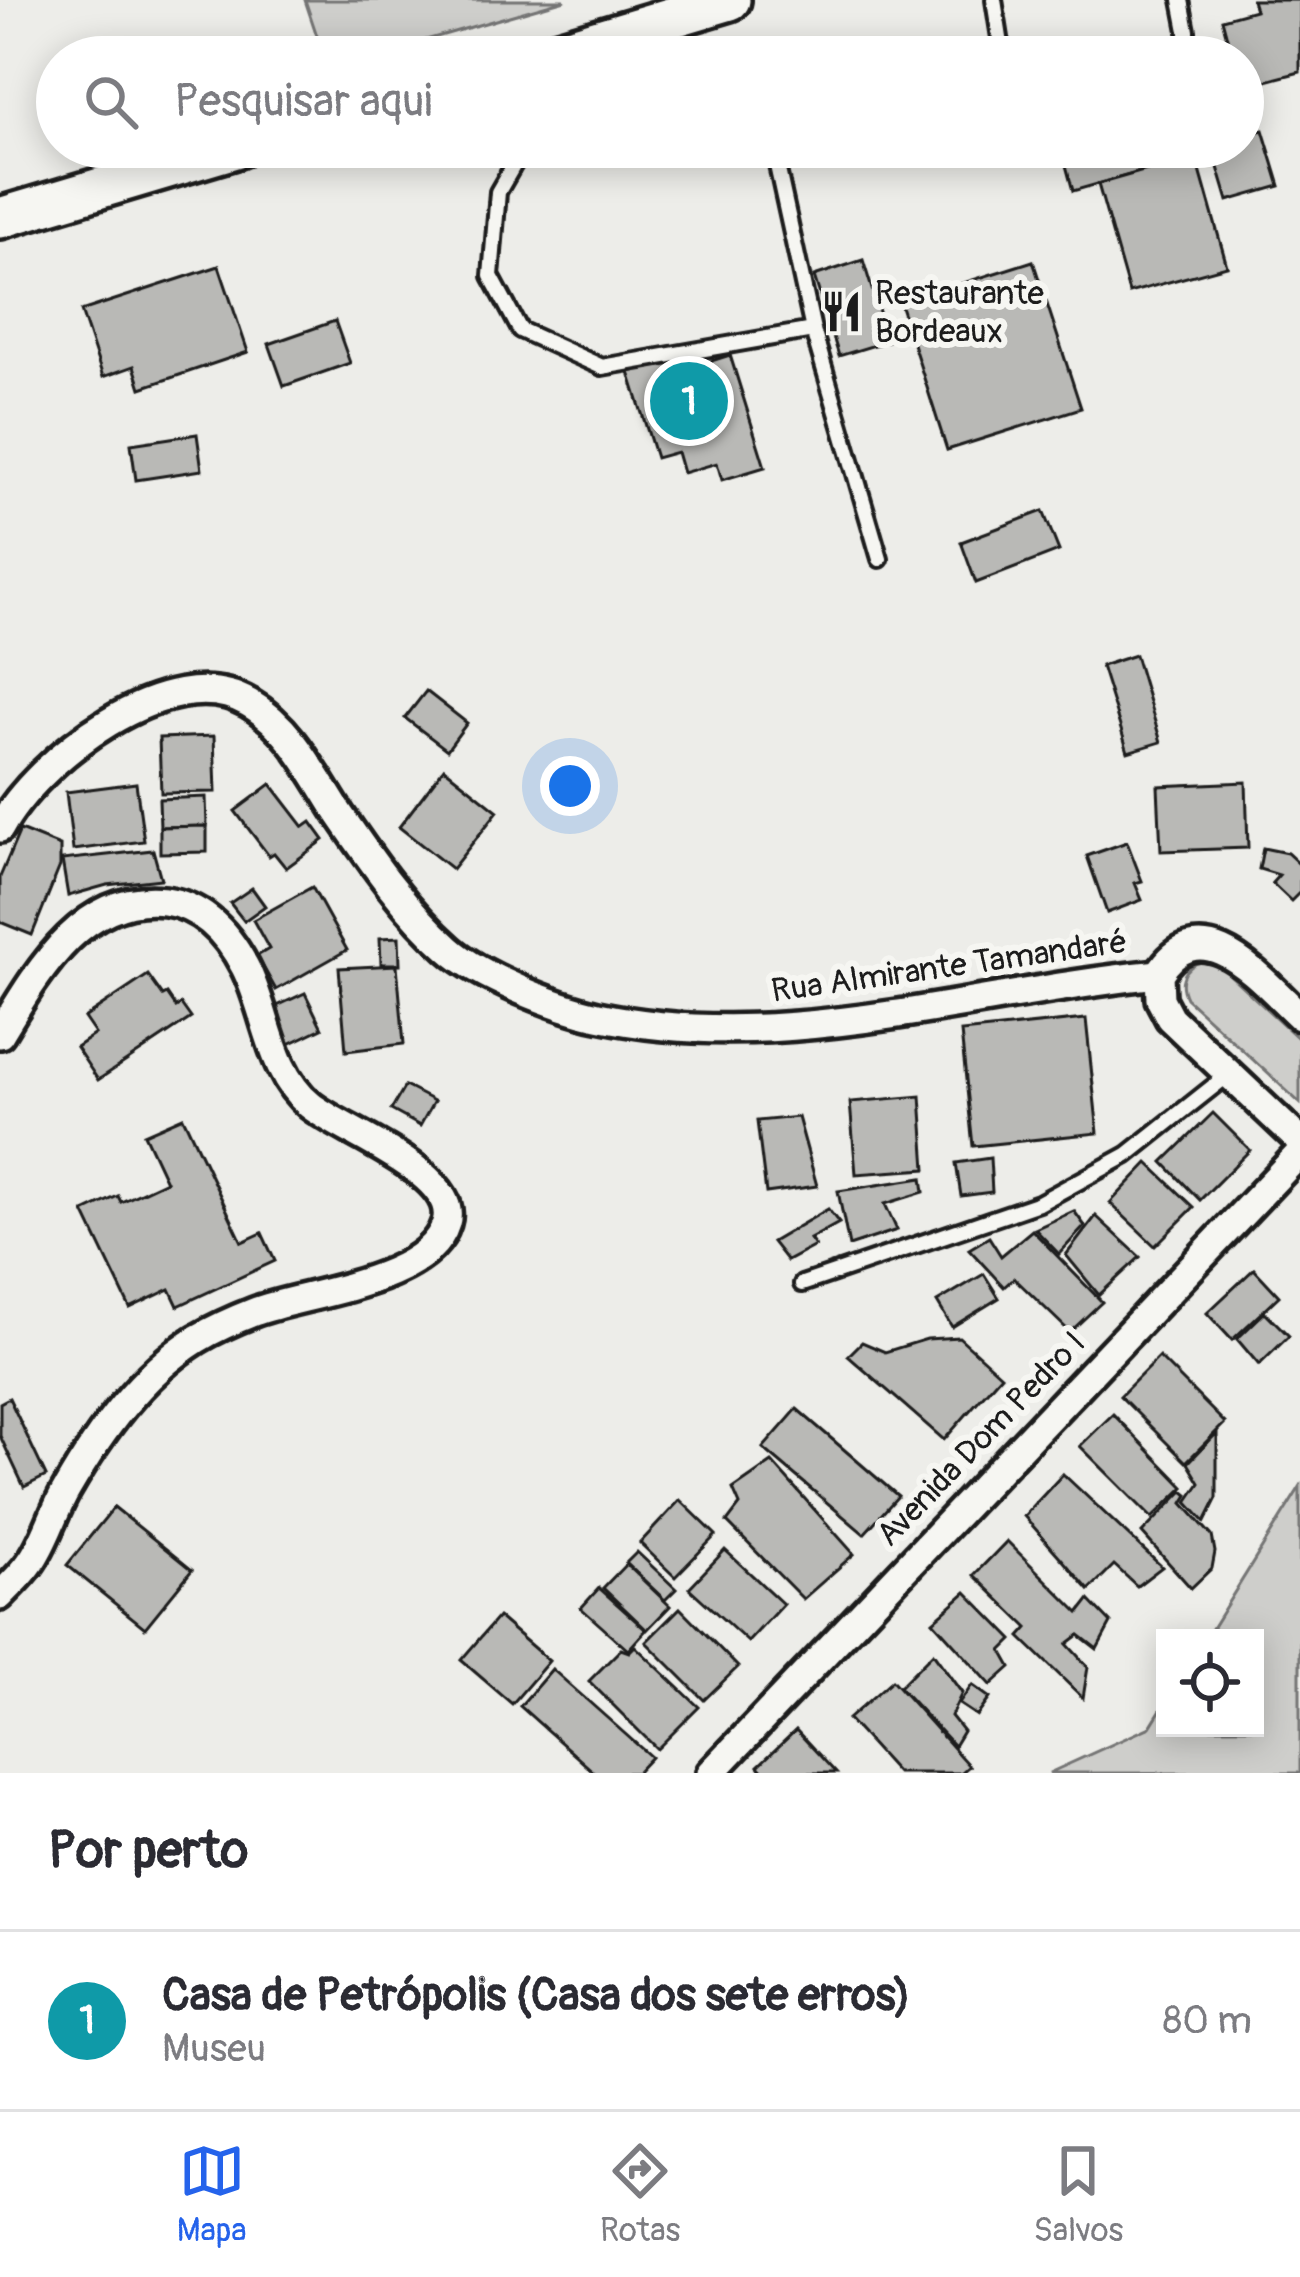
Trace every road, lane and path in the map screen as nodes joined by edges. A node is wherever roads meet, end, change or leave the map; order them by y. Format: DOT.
graph roads {
  1 [pos="730,0"];
  2 [pos="994,0"];
  3 [pos="1180,0"];
  4 [pos="642,36"];
  5 [pos="1000,36"];
  6 [pos="1187,36"];
  7 [pos="168,168"];
  8 [pos="512,168"];
  9 [pos="778,168"];
  10 [pos="0,218"];
  11 [pos="813,330"];
  12 [pos="880,559"];
  13 [pos="0,828"];
  14 [pos="1159,974"];
  15 [pos="1300,1016"];
  16 [pos="0,1034"];
  17 [pos="1229,1074"];
  18 [pos="1300,1141"];
  19 [pos="1300,1153"];
  20 [pos="802,1284"];
  21 [pos="0,1596"];
  22 [pos="711,1773"];
  1 -- 4 [label="main road"];
  2 -- 5 [label="lane"];
  3 -- 6 [label="lane"];
  7 -- 10 [label="main road"];
  8 -- 11 [label="lane"];
  9 -- 11 [label="lane"];
  11 -- 12 [label="lane"];
  13 -- 14 [label="street, Rua Almirante Tamandaré"];
  14 -- 15 [label="street"];
  14 -- 17 [label="street"];
  16 -- 21 [label="street"];
  17 -- 18 [label="street"];
  17 -- 20 [label="lane"];
  19 -- 22 [label="street, Avenida Dom Pedro I"];
}
